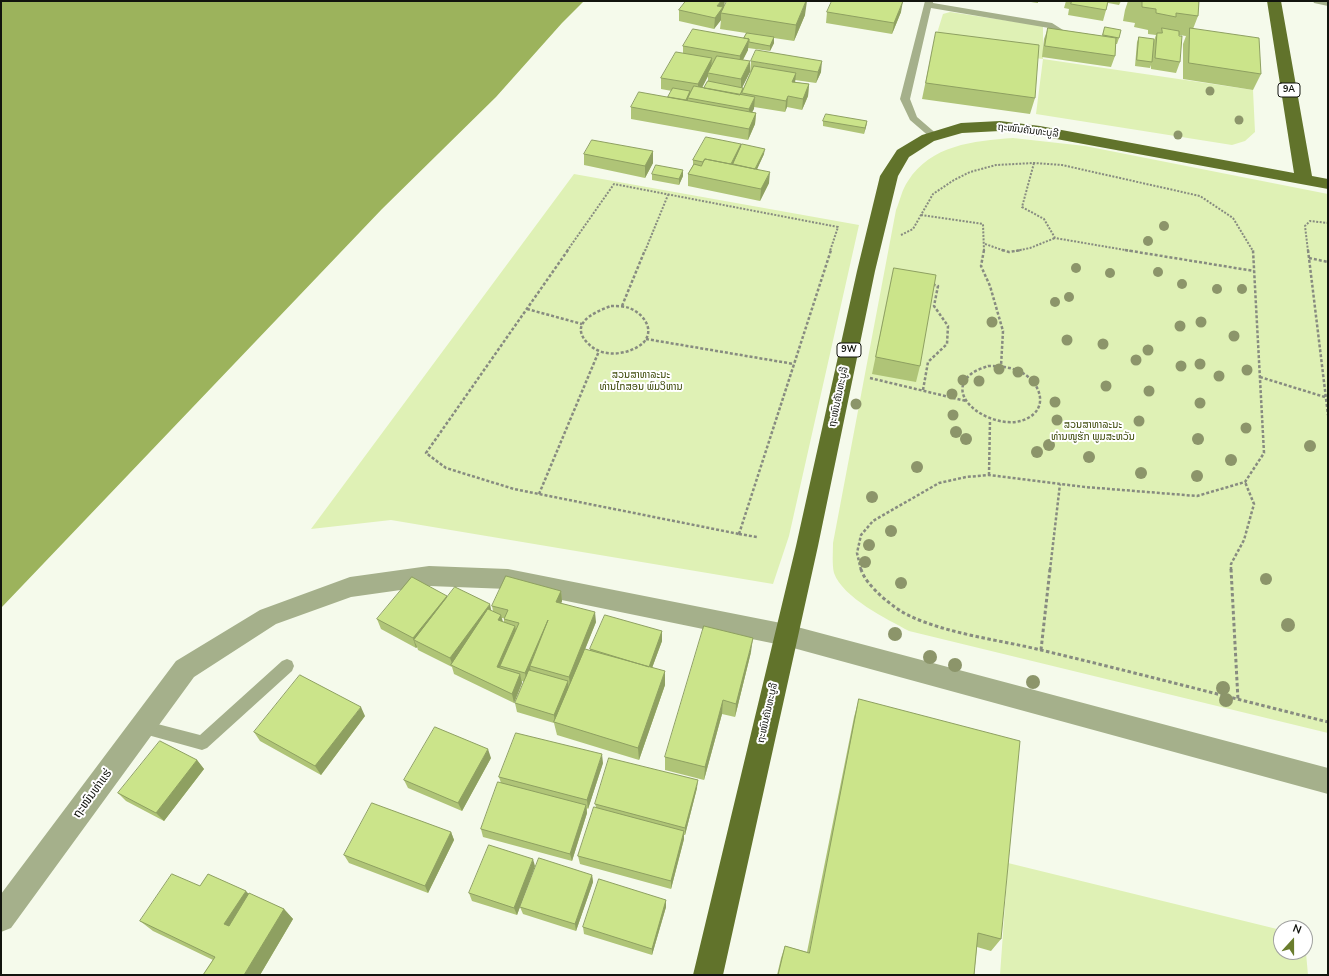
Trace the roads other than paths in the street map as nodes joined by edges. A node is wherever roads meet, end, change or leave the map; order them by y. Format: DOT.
graph roads {
  1 [pos="1274,1"];
  2 [pos="1317,1"];
  3 [pos="928,3"];
  4 [pos="1328,3"];
  5 [pos="1077,38"];
  6 [pos="934,136"];
  7 [pos="1304,179"];
  8 [pos="1328,184"];
  9 [pos="786,636"];
  10 [pos="287,666"];
  11 [pos="142,727"];
  12 [pos="1328,781"];
  13 [pos="1,918"];
  14 [pos="708,975"];
  1 -- 7 [label="main road, 9A"];
  2 -- 4 [label="lane"];
  3 -- 5 [label="lane"];
  3 -- 6 [label="lane"];
  6 -- 7 [label="main road, ຖະໜົນຄັນທະບູລີ / 9W"];
  6 -- 9 [label="main road, ຖະໜົນຄັນທະບູລີ / 9W"];
  7 -- 8 [label="main road, ຖະໜົນຄັນທະບູລີ / 9W"];
  9 -- 11 [label="street, ຖະໜົນທ່າແຮ່"];
  9 -- 12 [label="street"];
  9 -- 14 [label="main road, ຖະໜົນຄັນທະບູລີ / 9W"];
  10 -- 11 [label="lane"];
  11 -- 13 [label="street, ຖະໜົນທ່າແຮ່"];
}
